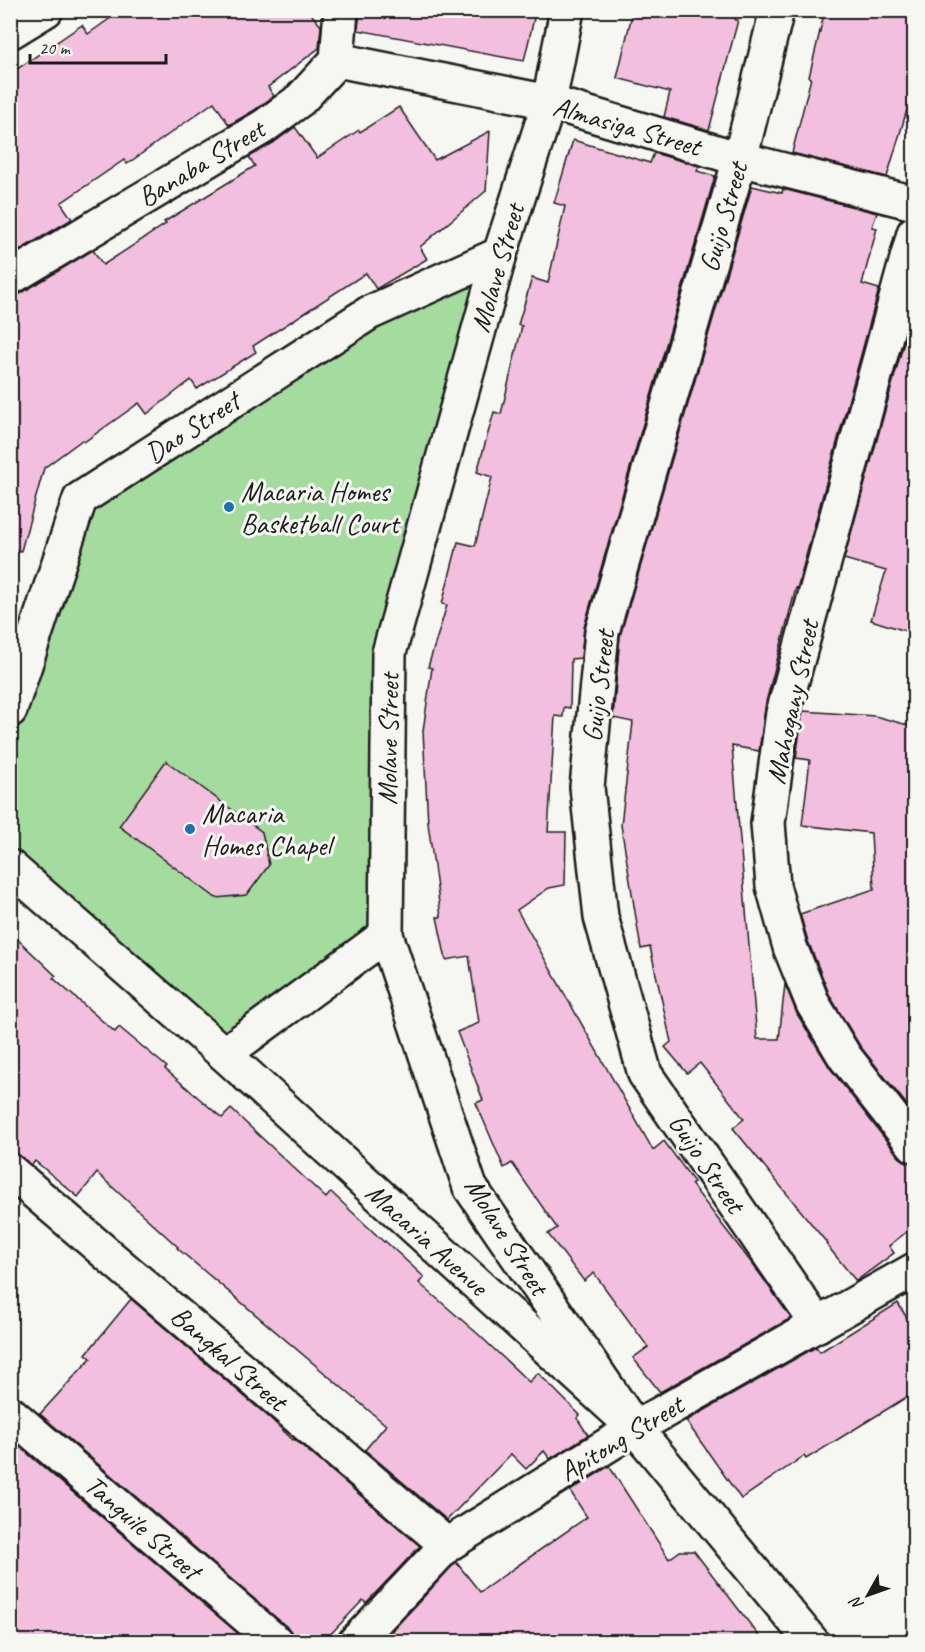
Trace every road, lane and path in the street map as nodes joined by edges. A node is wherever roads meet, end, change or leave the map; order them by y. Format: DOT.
graph roads {
  1 [pos="46,10"];
  2 [pos="341,10"];
  3 [pos="567,10"];
  4 [pos="777,10"];
  5 [pos="10,32"];
  6 [pos="337,60"];
  7 [pos="549,102"];
  8 [pos="740,159"];
  9 [pos="915,203"];
  10 [pos="915,233"];
  11 [pos="500,254"];
  12 [pos="10,278"];
  13 [pos="10,710"];
  14 [pos="10,867"];
  15 [pos="386,934"];
  16 [pos="224,1054"];
  17 [pos="915,1144"];
  18 [pos="10,1171"];
  19 [pos="915,1270"];
  20 [pos="818,1325"];
  21 [pos="10,1413"];
  22 [pos="635,1428"];
  23 [pos="447,1545"];
  24 [pos="276,1641"];
  25 [pos="355,1641"];
  26 [pos="812,1641"];
  1 -- 5 [label="street"];
  2 -- 6 [label="street"];
  3 -- 7 [label="street, Molave Street"];
  4 -- 8 [label="street, Guijo Street"];
  6 -- 7 [label="street, Almasiga Street"];
  6 -- 12 [label="street, Banaba Street"];
  7 -- 8 [label="street, Almasiga Street"];
  7 -- 11 [label="street, Molave Street"];
  8 -- 9 [label="street, Almasiga Street"];
  8 -- 20 [label="street, Guijo Street"];
  10 -- 17 [label="street, Mahogany Street"];
  11 -- 13 [label="street, Dao Street"];
  11 -- 15 [label="street, Molave Street"];
  14 -- 16 [label="street, Macaria Avenue"];
  15 -- 16 [label="street"];
  15 -- 22 [label="street, Molave Street"];
  16 -- 22 [label="street, Macaria Avenue"];
  18 -- 23 [label="street, Bangkal Street"];
  19 -- 20 [label="street, Apitong Street"];
  20 -- 22 [label="street, Apitong Street"];
  21 -- 24 [label="street, Tanguile Street"];
  22 -- 23 [label="street, Apitong Street"];
  22 -- 26 [label="street, Macaria Avenue"];
  23 -- 25 [label="street, Apitong Street"];
}
